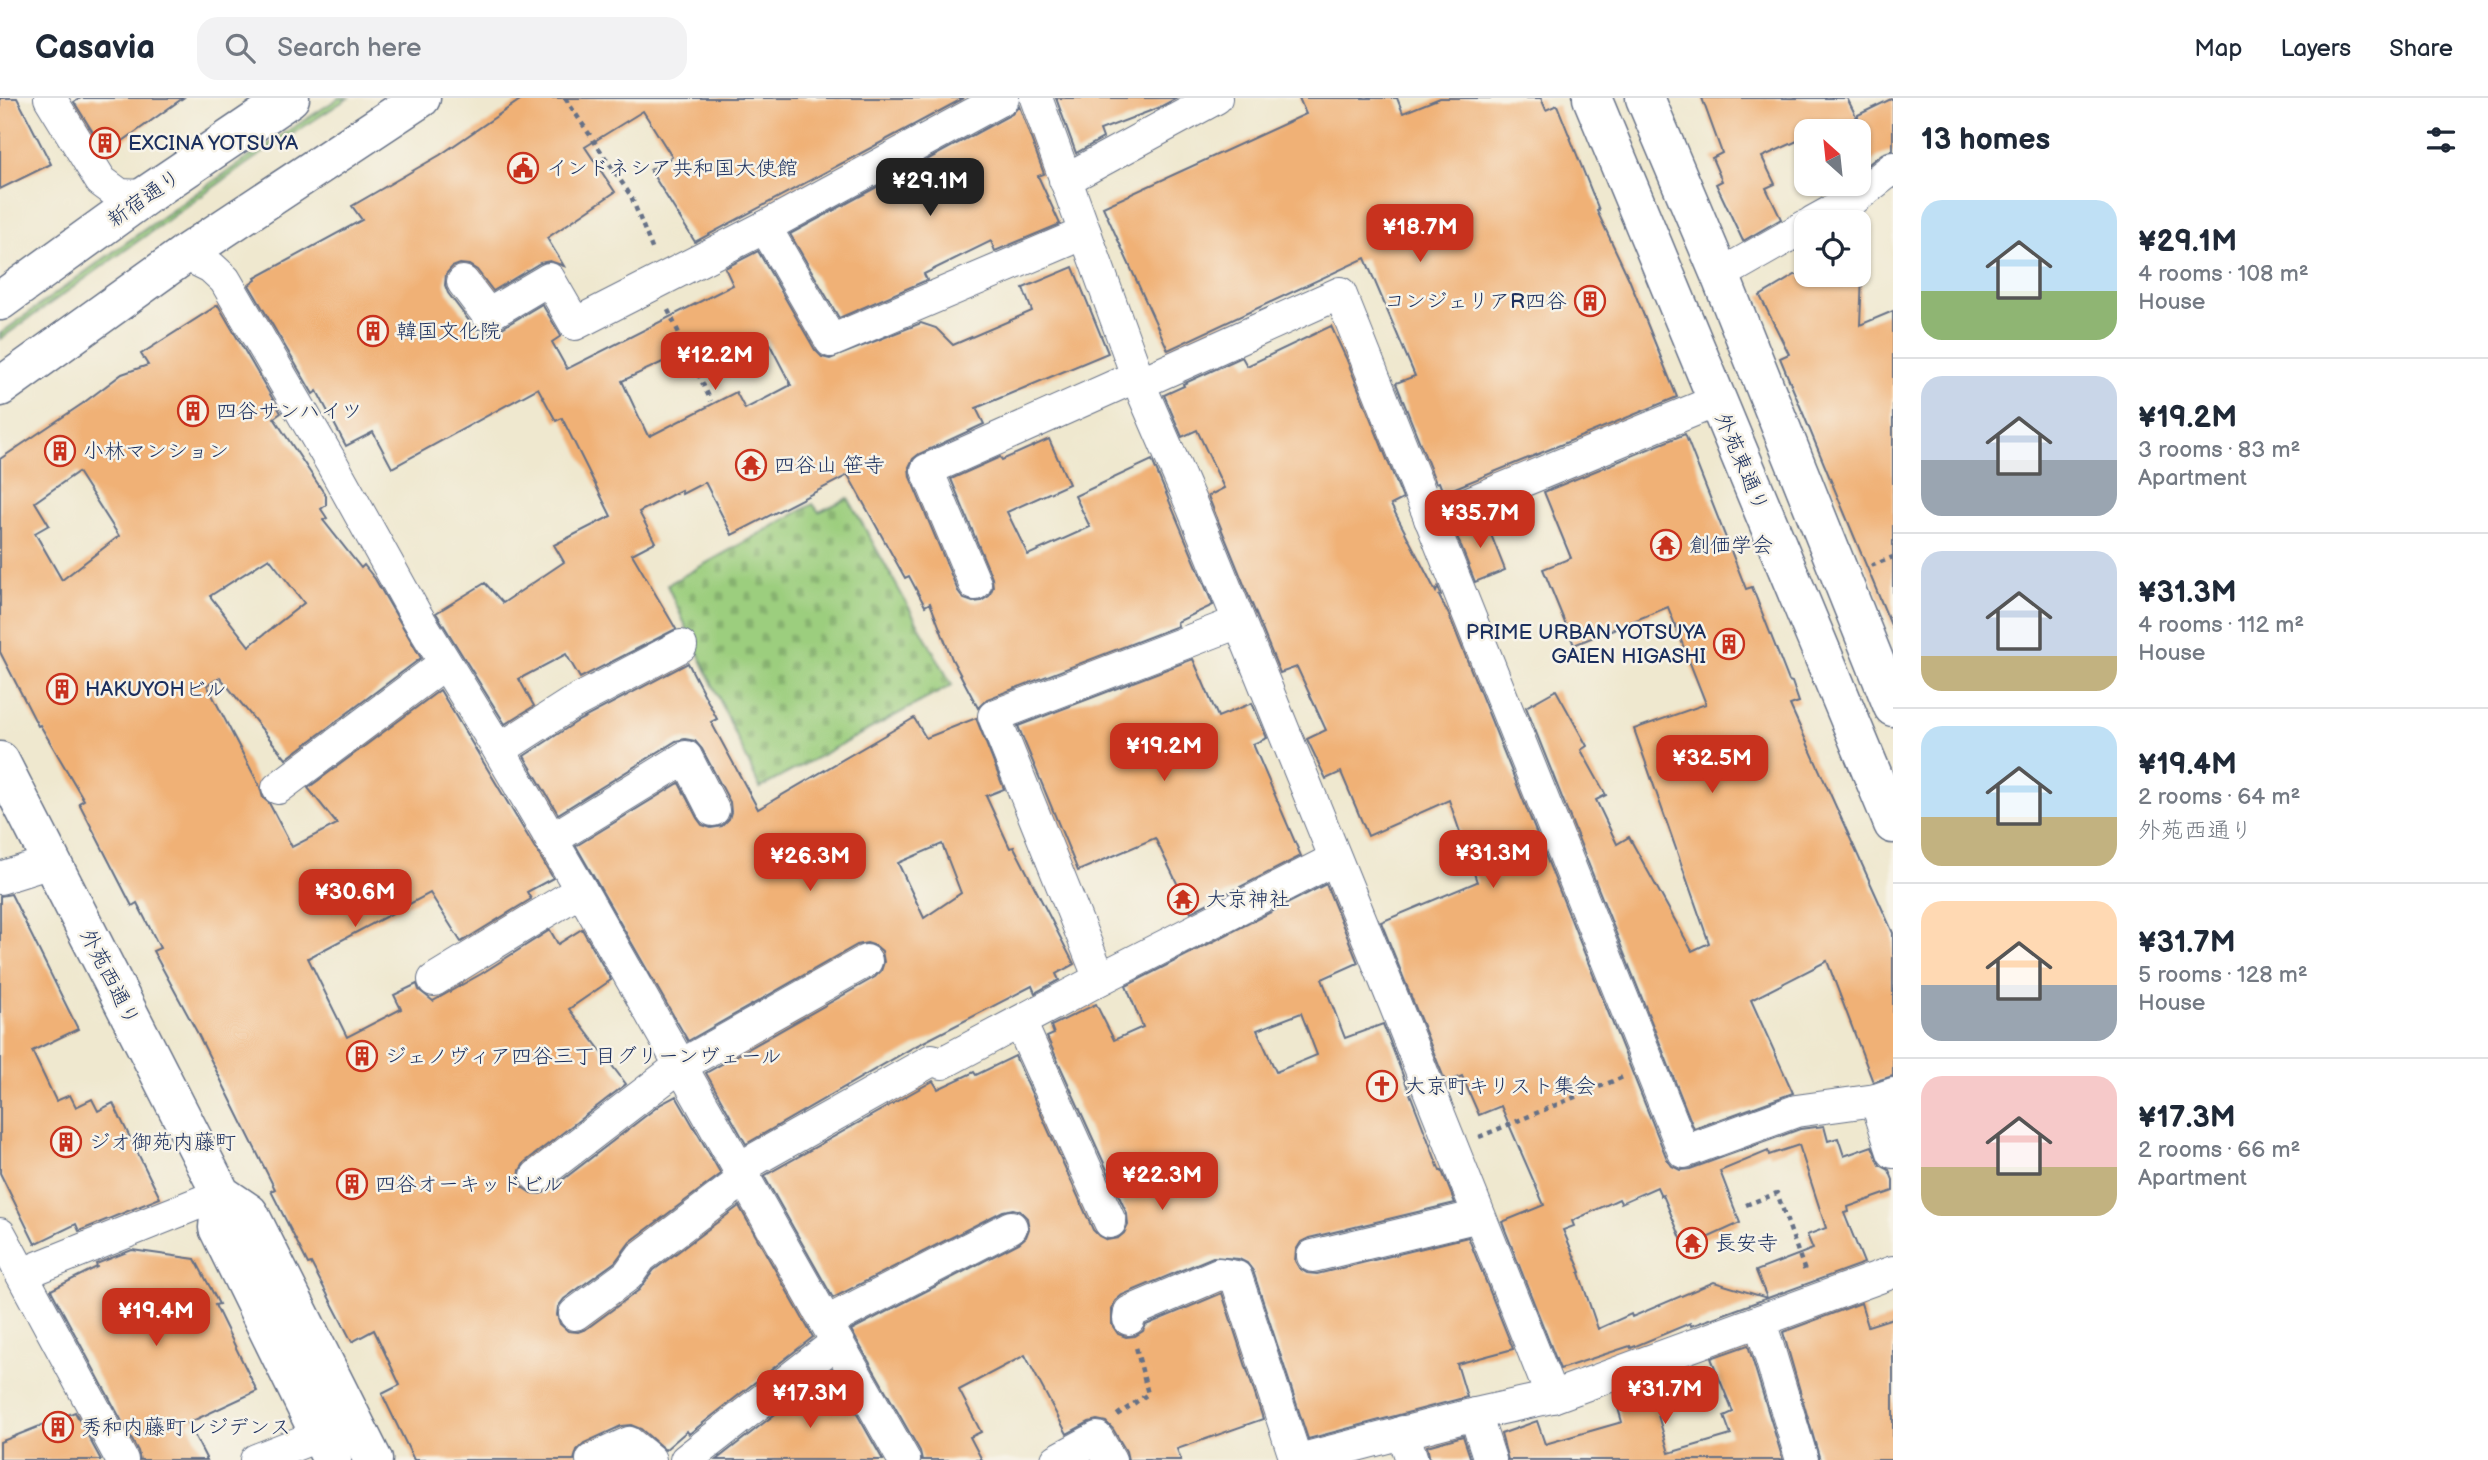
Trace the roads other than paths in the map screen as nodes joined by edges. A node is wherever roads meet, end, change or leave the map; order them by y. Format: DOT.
graph roads {
  1 [pos="50,98"];
  2 [pos="290,98"];
  3 [pos="421,98"];
  4 [pos="1003,98"];
  5 [pos="1036,98"];
  6 [pos="1216,98"];
  7 [pos="1592,98"];
  8 [pos="1645,98"];
  9 [pos="1893,169"];
  10 [pos="1065,180"];
  11 [pos="145,196"];
  12 [pos="1835,210"];
  13 [pos="765,227"];
  14 [pos="1085,233"];
  15 [pos="1794,233"];
  16 [pos="185,254"];
  17 [pos="1720,275"];
  18 [pos="463,282"];
  19 [pos="0,301"];
  20 [pos="1140,383"];
  21 [pos="0,387"];
  22 [pos="1716,401"];
  23 [pos="1430,519"];
  24 [pos="975,584"];
  25 [pos="1239,621"];
  26 [pos="681,646"];
  27 [pos="445,663"];
  28 [pos="1893,707"];
  29 [pos="499,750"];
  30 [pos="0,761"];
  31 [pos="278,788"];
  32 [pos="713,810"];
  33 [pos="1893,824"];
  34 [pos="551,840"];
  35 [pos="1335,859"];
  36 [pos="51,862"];
  37 [pos="0,878"];
  38 [pos="580,890"];
  39 [pos="866,961"];
  40 [pos="1100,979"];
  41 [pos="434,980"];
  42 [pos="1020,1022"];
  43 [pos="680,1066"];
  44 [pos="1884,1097"];
  45 [pos="1893,1152"];
  46 [pos="741,1174"];
  47 [pos="537,1176"];
  48 [pos="221,1194"];
  49 [pos="1479,1216"];
  50 [pos="1110,1222"];
  51 [pos="1011,1227"];
  52 [pos="0,1234"];
  53 [pos="1313,1256"];
  54 [pos="1893,1272"];
  55 [pos="22,1274"];
  56 [pos="575,1314"];
  57 [pos="1129,1319"];
  58 [pos="1760,1321"];
  59 [pos="832,1332"];
  60 [pos="1552,1397"];
  61 [pos="1475,1414"];
  62 [pos="1408,1446"];
  63 [pos="326,1448"];
  64 [pos="1104,1449"];
  65 [pos="122,1460"];
  66 [pos="256,1460"];
  67 [pos="373,1460"];
  68 [pos="592,1460"];
  69 [pos="650,1460"];
  70 [pos="686,1460"];
  71 [pos="904,1460"];
  72 [pos="1057,1460"];
  73 [pos="1298,1460"];
  74 [pos="1490,1460"];
  75 [pos="1802,1460"];
  1 -- 11 [label="street"];
  2 -- 11 [label="main road, 新宿通り"];
  3 -- 16 [label="main road"];
  4 -- 13 [label="street"];
  5 -- 10 [label="street"];
  6 -- 10 [label="street"];
  7 -- 22 [label="main road, 外苑東通り"];
  8 -- 17 [label="main road"];
  9 -- 12 [label="street"];
  10 -- 14 [label="street"];
  11 -- 19 [label="main road, 新宿通り"];
  13 -- 14 [label="street"];
  13 -- 18 [label="street"];
  14 -- 20 [label="street"];
  15 -- 17 [label="street"];
  16 -- 21 [label="main road"];
  16 -- 27 [label="street"];
  17 -- 28 [label="main road"];
  20 -- 23 [label="street"];
  20 -- 24 [label="street"];
  20 -- 25 [label="street"];
  22 -- 23 [label="street"];
  22 -- 33 [label="main road, 外苑東通り"];
  23 -- 44 [label="street"];
  25 -- 35 [label="street"];
  25 -- 40 [label="street"];
  26 -- 29 [label="street"];
  27 -- 29 [label="street"];
  27 -- 31 [label="street"];
  29 -- 34 [label="street"];
  30 -- 36 [label="main road, 外苑西通り"];
  32 -- 34 [label="street"];
  34 -- 38 [label="street"];
  35 -- 40 [label="street"];
  35 -- 49 [label="street"];
  36 -- 37 [label="street"];
  36 -- 48 [label="main road, 外苑西通り"];
  38 -- 41 [label="street"];
  38 -- 43 [label="street"];
  39 -- 43 [label="street"];
  40 -- 42 [label="street"];
  42 -- 46 [label="street"];
  42 -- 50 [label="street"];
  43 -- 46 [label="street"];
  43 -- 47 [label="street"];
  44 -- 45 [label="street"];
  46 -- 56 [label="street"];
  46 -- 59 [label="street"];
  48 -- 55 [label="street"];
  48 -- 63 [label="main road"];
  48 -- 67 [label="main road, 外苑西通り"];
  49 -- 53 [label="street"];
  49 -- 60 [label="street"];
  51 -- 59 [label="street"];
  52 -- 55 [label="street"];
  54 -- 58 [label="street"];
  55 -- 65 [label="street"];
  57 -- 73 [label="street"];
  58 -- 60 [label="street"];
  58 -- 75 [label="street"];
  59 -- 70 [label="street"];
  59 -- 71 [label="street"];
  60 -- 61 [label="street"];
  61 -- 62 [label="street"];
  61 -- 74 [label="street"];
  62 -- 73 [label="street"];
  63 -- 66 [label="street"];
  64 -- 72 [label="street"];
  68 -- 69 [label="street"];
}
